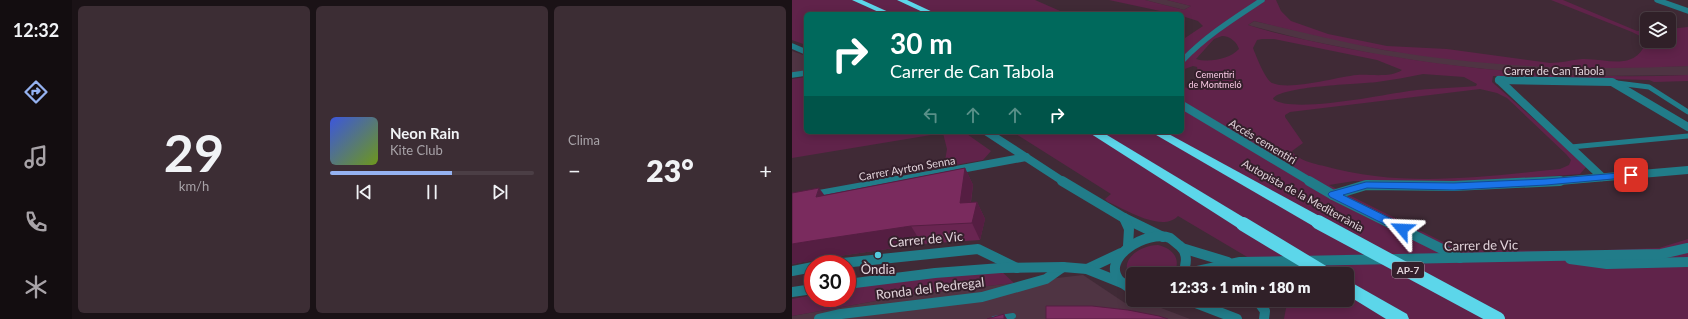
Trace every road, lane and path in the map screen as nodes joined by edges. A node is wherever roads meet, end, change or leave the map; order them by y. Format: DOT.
graph roads {
  1 [pos="856,0"];
  2 [pos="901,0"];
  3 [pos="1262,0"];
  4 [pos="1657,0"];
  5 [pos="1688,11"];
  6 [pos="884,12"];
  7 [pos="929,12"];
  8 [pos="792,46"];
  9 [pos="804,51"];
  10 [pos="1184,59"];
  11 [pos="804,73"];
  12 [pos="792,75"];
  13 [pos="1617,84"];
  14 [pos="1184,106"];
  15 [pos="1688,112"];
  16 [pos="1688,127"];
  17 [pos="989,134"];
  18 [pos="1097,134"];
  19 [pos="1161,134"];
  20 [pos="1688,136"];
  21 [pos="1571,148"];
  22 [pos="1026,157"];
  23 [pos="1688,170"];
  24 [pos="1602,176"];
  25 [pos="1333,194"];
  26 [pos="808,197"];
  27 [pos="1124,218"];
  28 [pos="1164,238"];
  29 [pos="1182,248"];
  30 [pos="1688,248"];
  31 [pos="1124,250"];
  32 [pos="1557,258"];
  33 [pos="1461,259"];
  34 [pos="856,262"];
  35 [pos="1229,262"];
  36 [pos="1262,262"];
  37 [pos="1688,262"];
  38 [pos="1063,267"];
  39 [pos="1185,267"];
  40 [pos="1210,267"];
  41 [pos="1258,267"];
  42 [pos="1315,267"];
  43 [pos="804,268"];
  44 [pos="1017,268"];
  45 [pos="1087,269"];
  46 [pos="792,270"];
  47 [pos="856,283"];
  48 [pos="1122,283"];
  49 [pos="1126,286"];
  50 [pos="804,290"];
  51 [pos="1354,291"];
  52 [pos="792,292"];
  53 [pos="1209,307"];
  54 [pos="1262,307"];
  55 [pos="1212,308"];
  56 [pos="1395,315"];
  57 [pos="1014,316"];
  58 [pos="819,319"];
  59 [pos="994,319"];
  60 [pos="1237,319"];
  61 [pos="1264,319"];
  62 [pos="1498,319"];
  1 -- 6 [label="highway"];
  2 -- 7 [label="highway"];
  3 -- 10 [label="street"];
  4 -- 5 [label="street"];
  8 -- 9 [label="street"];
  11 -- 12 [label="street"];
  13 -- 15 [label="lane"];
  13 -- 16 [label="street, Carrer de Can Tabola"];
  13 -- 21 [label="street, Carrer de Can Tabola"];
  14 -- 25 [label="street, Accés cementiri"];
  17 -- 22 [label="street, Carrer de Vic"];
  18 -- 42 [label="highway, bridge"];
  19 -- 62 [label="highway, Autopista de la Mediterrània / AP-7, bridge"];
  20 -- 21 [label="lane"];
  21 -- 24 [label="street, Carrer de Can Tabola"];
  22 -- 26 [label="street, Carrer Ayrton Senna"];
  22 -- 27 [label="street, Carrer de Vic"];
  23 -- 24 [label="street"];
  24 -- 25 [label="street"];
  25 -- 33 [label="street, Accés cementiri"];
  27 -- 28 [label="street, Carrer de Vic"];
  27 -- 31 [label="street"];
  28 -- 29 [label="street, Carrer de Vic"];
  28 -- 31 [label="street, Carrer de Vic"];
  29 -- 35 [label="street, Carrer de Vic"];
  29 -- 39 [label="street"];
  30 -- 32 [label="street, Carrer de Vic"];
  31 -- 45 [label="street, Carrer de Vic"];
  31 -- 48 [label="street"];
  32 -- 33 [label="street, Carrer de Vic"];
  32 -- 37 [label="street"];
  33 -- 36 [label="street, Carrer de Vic"];
  34 -- 44 [label="street, Carrer de Vic"];
  35 -- 36 [label="street, Carrer de Vic"];
  35 -- 40 [label="street, Carrer de Vic"];
  36 -- 41 [label="street"];
  38 -- 44 [label="street, Carrer de Vic"];
  38 -- 45 [label="street, Carrer de Vic"];
  38 -- 58 [label="street, Ronda del Pedregal"];
  43 -- 46 [label="street"];
  44 -- 47 [label="street, Carrer de Vic"];
  45 -- 48 [label="street, Carrer de Vic"];
  48 -- 49 [label="street, Carrer de Vic"];
  50 -- 52 [label="street"];
  51 -- 56 [label="highway"];
  53 -- 55 [label="street"];
  54 -- 61 [label="street"];
  55 -- 60 [label="street"];
  57 -- 59 [label="lane"];
}
